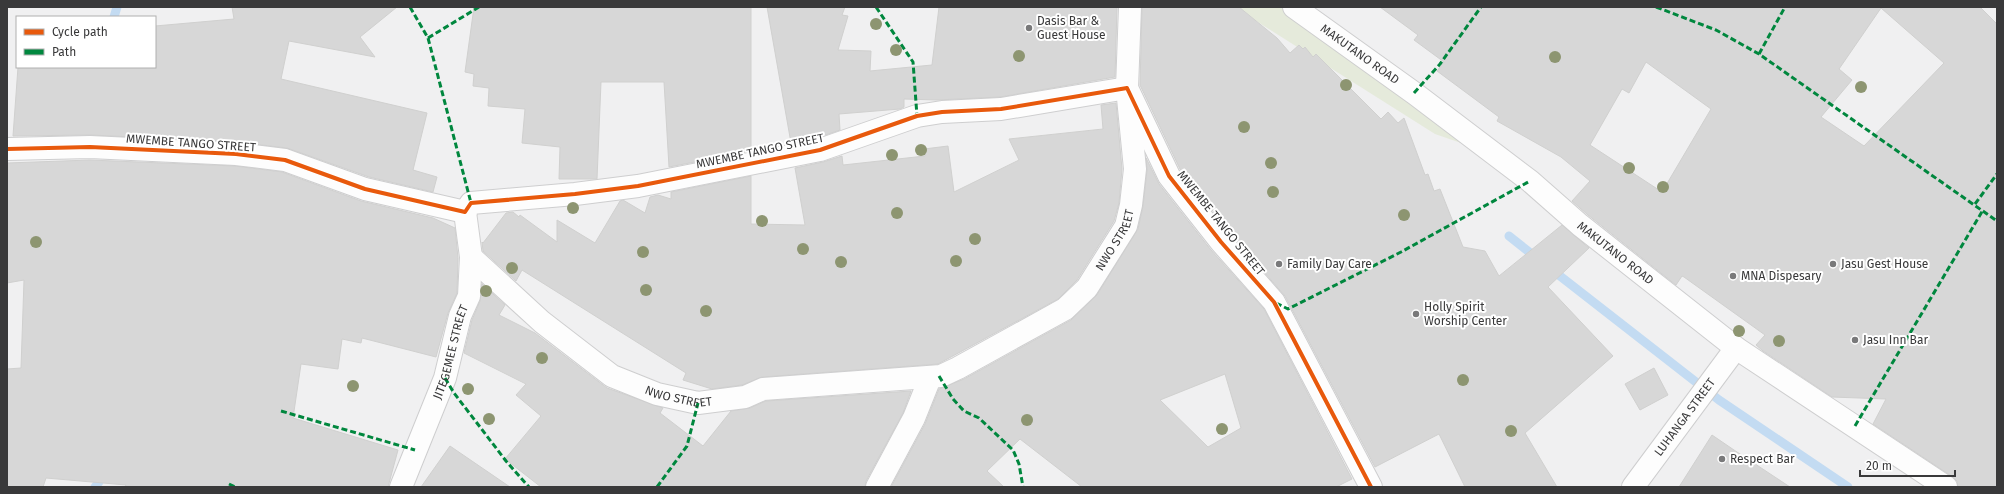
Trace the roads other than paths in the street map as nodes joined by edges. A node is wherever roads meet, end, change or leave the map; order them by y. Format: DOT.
graph roads {
  1 [pos="1130,7"];
  2 [pos="1296,7"];
  3 [pos="1127,88"];
  4 [pos="7,149"];
  5 [pos="466,212"];
  6 [pos="471,257"];
  7 [pos="1736,348"];
  8 [pos="930,378"];
  9 [pos="401,487"];
  10 [pos="878,487"];
  11 [pos="1371,487"];
  12 [pos="1633,487"];
  13 [pos="1946,487"];
  1 -- 3 [label="street, NWO STREET"];
  2 -- 7 [label="street, MAKUTANO ROAD"];
  3 -- 5 [label="street, MWEMBE TANGO STREET"];
  3 -- 8 [label="street, NWO STREET"];
  3 -- 11 [label="street, MWEMBE TANGO STREET"];
  4 -- 5 [label="street, MWEMBE TANGO STREET"];
  5 -- 6 [label="street, JITEGEMEE STREET"];
  6 -- 8 [label="street, NWO STREET"];
  6 -- 9 [label="street, JITEGEMEE STREET"];
  7 -- 12 [label="street, LUHANGA STREET"];
  7 -- 13 [label="street, MAKUTANO ROAD"];
  8 -- 10 [label="street"];
}
